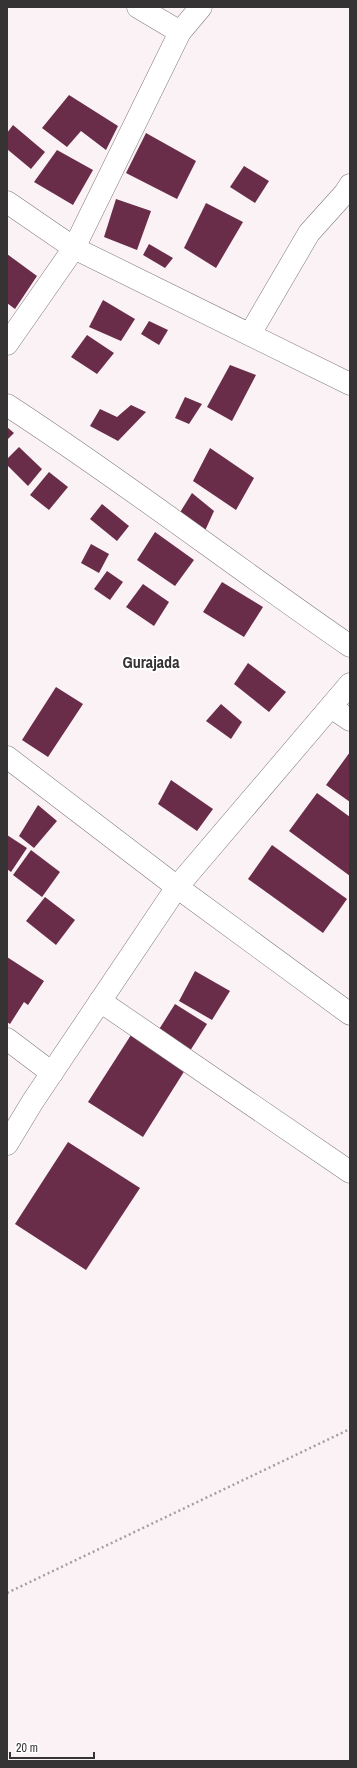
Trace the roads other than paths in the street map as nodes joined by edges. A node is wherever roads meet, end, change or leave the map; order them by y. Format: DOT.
graph roads {
  1 [pos="138,7"];
  2 [pos="201,7"];
  3 [pos="180,32"];
  4 [pos="348,191"];
  5 [pos="7,202"];
  6 [pos="74,248"];
  7 [pos="250,334"];
  8 [pos="7,344"];
  9 [pos="350,384"];
  10 [pos="7,405"];
  11 [pos="350,646"];
  12 [pos="350,684"];
  13 [pos="331,707"];
  14 [pos="350,720"];
  15 [pos="7,757"];
  16 [pos="177,887"];
  17 [pos="100,1001"];
  18 [pos="350,1014"];
  19 [pos="7,1038"];
  20 [pos="52,1073"];
  21 [pos="7,1144"];
  22 [pos="350,1172"];
  1 -- 3 [label="street"];
  2 -- 3 [label="street"];
  3 -- 6 [label="street"];
  4 -- 7 [label="street"];
  5 -- 6 [label="street"];
  6 -- 7 [label="street"];
  6 -- 8 [label="street"];
  7 -- 9 [label="street"];
  10 -- 11 [label="street"];
  12 -- 13 [label="street"];
  13 -- 14 [label="street"];
  13 -- 16 [label="street"];
  15 -- 16 [label="street"];
  16 -- 17 [label="street"];
  16 -- 18 [label="street"];
  17 -- 20 [label="street"];
  17 -- 22 [label="street"];
  19 -- 20 [label="street"];
  20 -- 21 [label="street"];
}
